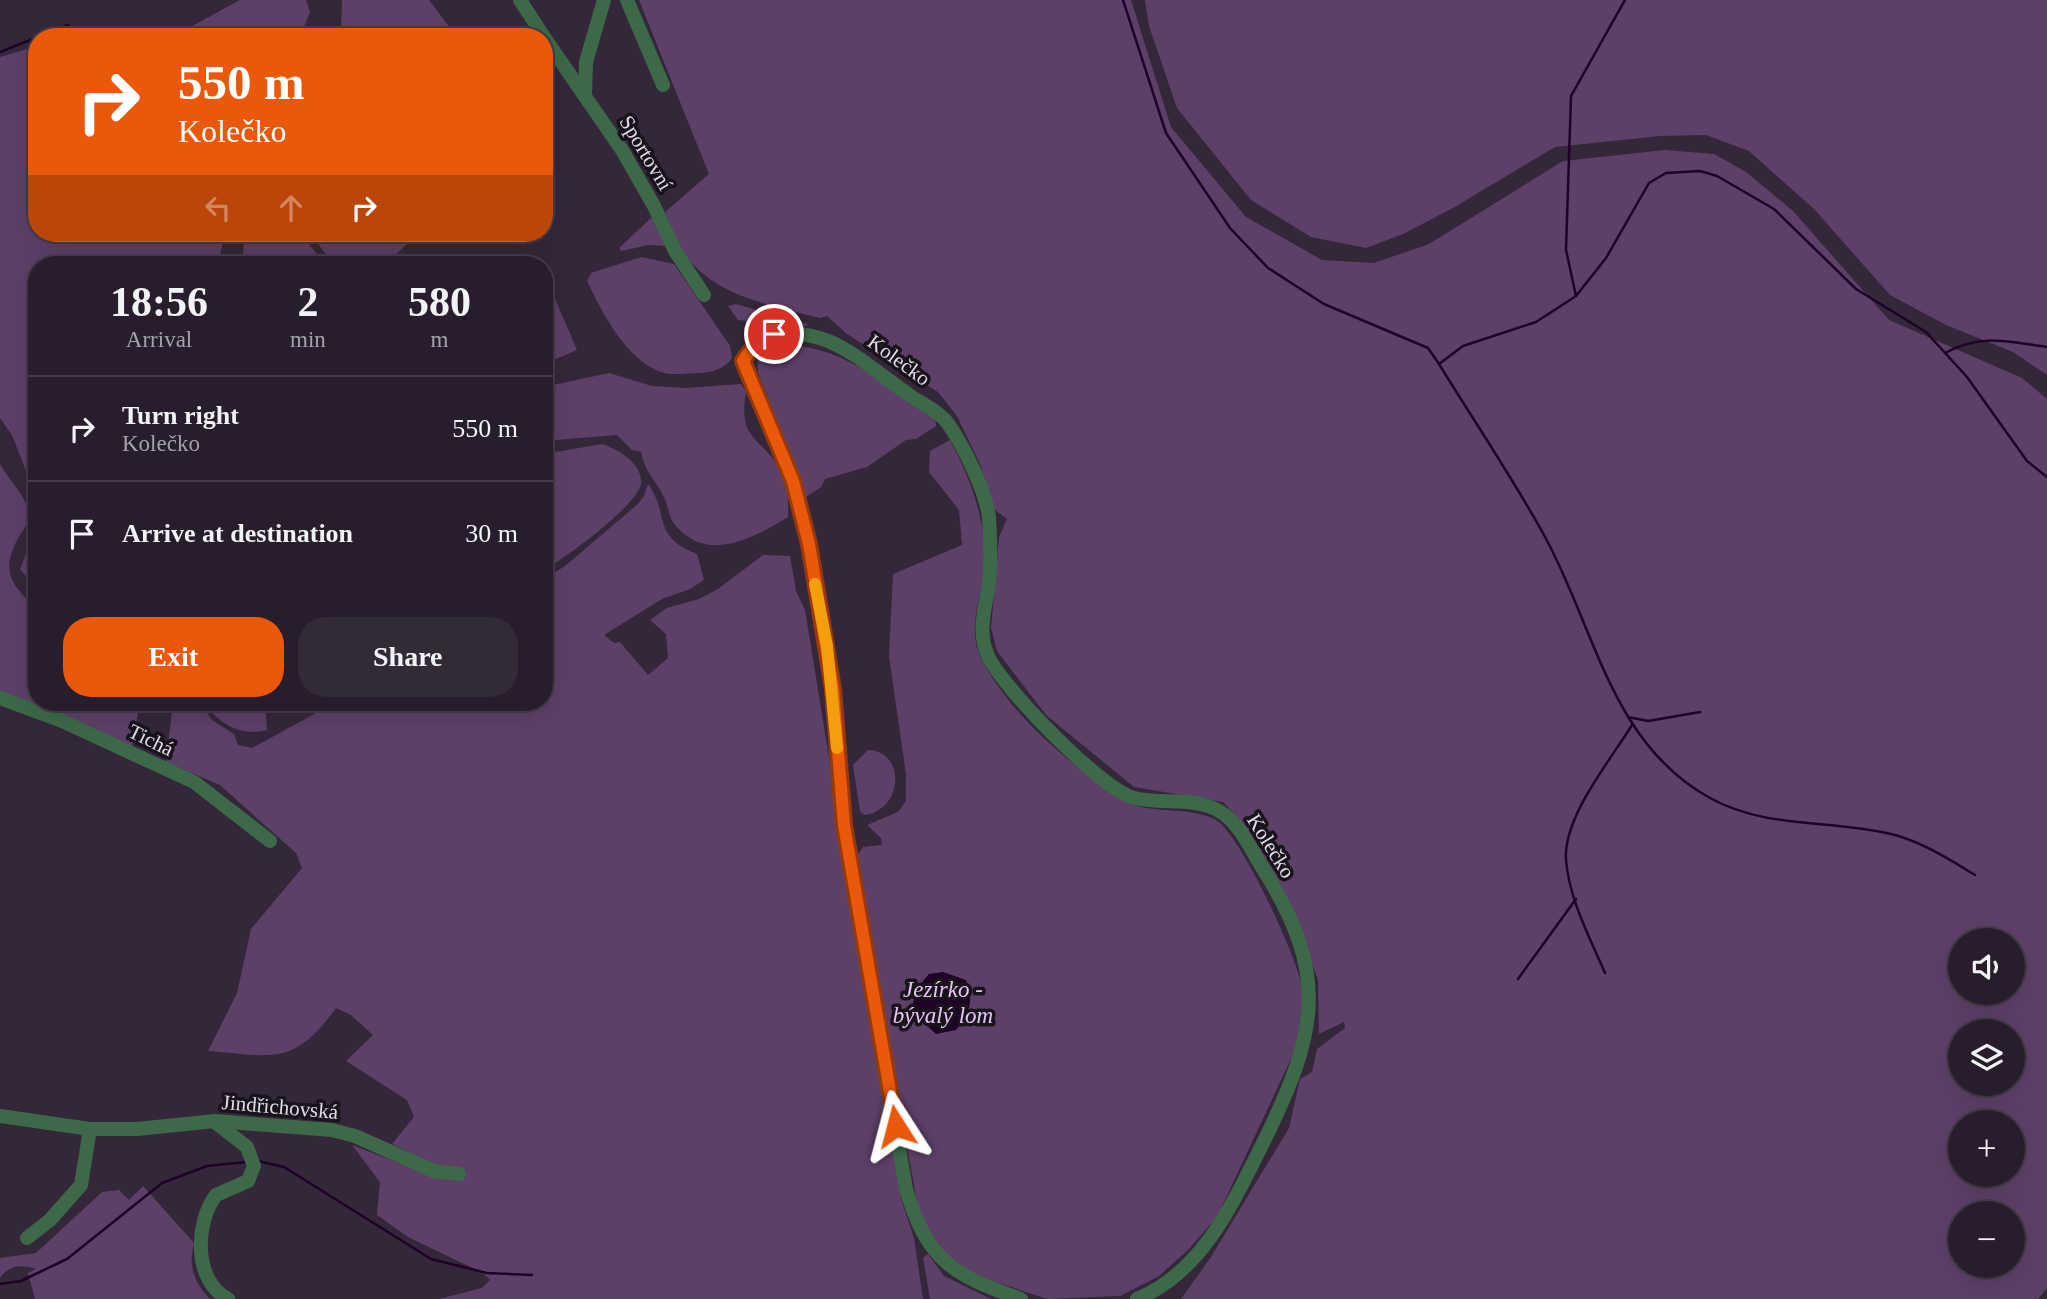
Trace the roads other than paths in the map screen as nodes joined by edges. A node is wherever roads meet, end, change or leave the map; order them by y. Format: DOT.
graph roads {
  1 [pos="520,0"];
  2 [pos="604,0"];
  3 [pos="627,0"];
  4 [pos="538,28"];
  5 [pos="553,50"];
  6 [pos="663,85"];
  7 [pos="584,94"];
  8 [pos="704,295"];
  9 [pos="0,698"];
  10 [pos="28,709"];
  11 [pos="34,711"];
  12 [pos="270,842"];
  13 [pos="0,1116"];
  14 [pos="215,1121"];
  15 [pos="90,1129"];
  16 [pos="459,1174"];
  17 [pos="27,1238"];
  18 [pos="228,1299"];
  19 [pos="1021,1299"];
  20 [pos="1136,1299"];
  1 -- 4 [label="street, Sportovní"];
  2 -- 7 [label="street"];
  3 -- 6 [label="street"];
  5 -- 7 [label="street, Sportovní"];
  7 -- 8 [label="street, Sportovní"];
  9 -- 10 [label="street, Tichá"];
  11 -- 12 [label="street, Tichá"];
  13 -- 15 [label="street, Jindřichovská"];
  14 -- 15 [label="street, Jindřichovská"];
  14 -- 16 [label="street, Jindřichovská"];
  14 -- 18 [label="street"];
  15 -- 17 [label="street"];
  19 -- 20 [label="street, Kolečko"];
}
